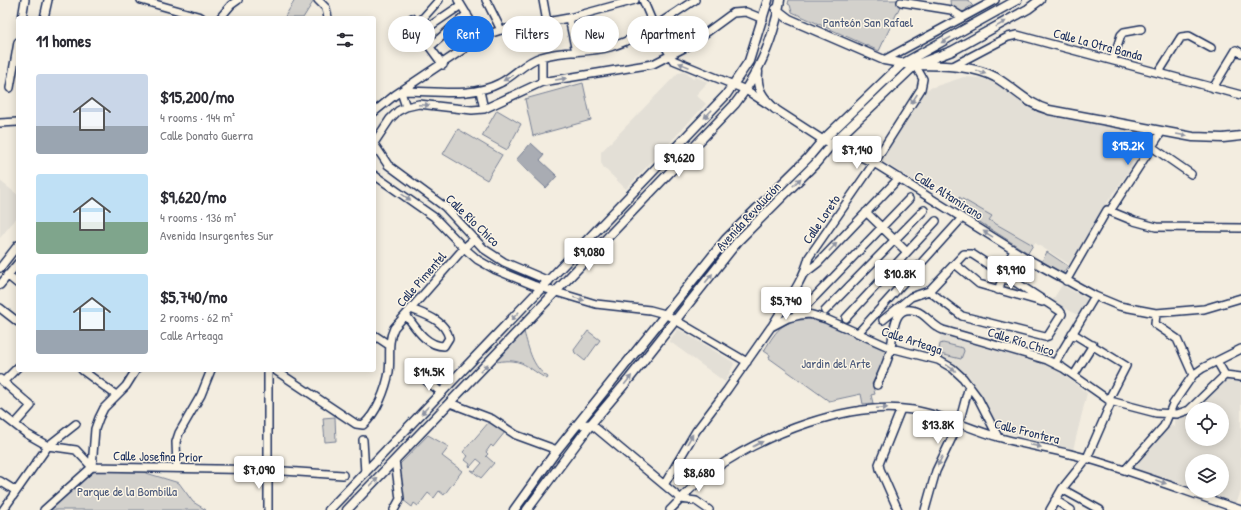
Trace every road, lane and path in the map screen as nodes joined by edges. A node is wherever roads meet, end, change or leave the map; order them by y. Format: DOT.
graph roads {
  1 [pos="25,0"];
  2 [pos="48,0"];
  3 [pos="142,0"];
  4 [pos="238,0"];
  5 [pos="318,0"];
  6 [pos="439,0"];
  7 [pos="486,0"];
  8 [pos="543,0"];
  9 [pos="635,0"];
  10 [pos="643,0"];
  11 [pos="696,0"];
  12 [pos="767,0"];
  13 [pos="780,0"];
  14 [pos="786,0"];
  15 [pos="995,0"];
  16 [pos="1017,0"];
  17 [pos="1040,0"];
  18 [pos="159,2"];
  19 [pos="460,2"];
  20 [pos="901,2"];
  21 [pos="778,11"];
  22 [pos="467,14"];
  23 [pos="188,15"];
  24 [pos="22,16"];
  25 [pos="44,16"];
  26 [pos="222,16"];
  27 [pos="328,16"];
  28 [pos="425,16"];
  29 [pos="545,16"];
  30 [pos="650,16"];
  31 [pos="670,16"];
  32 [pos="962,17"];
  33 [pos="569,18"];
  34 [pos="563,19"];
  35 [pos="763,19"];
  36 [pos="789,19"];
  37 [pos="435,21"];
  38 [pos="571,28"];
  39 [pos="1141,29"];
  40 [pos="501,30"];
  41 [pos="773,30"];
  42 [pos="494,33"];
  43 [pos="435,43"];
  44 [pos="1211,48"];
  45 [pos="434,52"];
  46 [pos="461,52"];
  47 [pos="576,52"];
  48 [pos="667,52"];
  49 [pos="1241,53"];
  50 [pos="16,54"];
  51 [pos="669,56"];
  52 [pos="542,57"];
  53 [pos="884,60"];
  54 [pos="1113,60"];
  55 [pos="902,64"];
  56 [pos="443,65"];
  57 [pos="915,65"];
  58 [pos="953,66"];
  59 [pos="758,71"];
  60 [pos="1158,72"];
  61 [pos="542,82"];
  62 [pos="734,85"];
  63 [pos="10,88"];
  64 [pos="1213,88"];
  65 [pos="746,90"];
  66 [pos="402,91"];
  67 [pos="480,91"];
  68 [pos="1241,95"];
  69 [pos="406,107"];
  70 [pos="484,109"];
  71 [pos="775,109"];
  72 [pos="376,110"];
  73 [pos="16,122"];
  74 [pos="0,123"];
  75 [pos="1162,132"];
  76 [pos="1241,136"];
  77 [pos="823,140"];
  78 [pos="376,141"];
  79 [pos="832,144"];
  80 [pos="376,147"];
  81 [pos="1152,147"];
  82 [pos="874,163"];
  83 [pos="1191,174"];
  84 [pos="376,176"];
  85 [pos="899,178"];
  86 [pos="909,199"];
  87 [pos="924,210"];
  88 [pos="1108,211"];
  89 [pos="866,212"];
  90 [pos="962,218"];
  91 [pos="936,220"];
  92 [pos="881,228"];
  93 [pos="1241,228"];
  94 [pos="473,240"];
  95 [pos="894,240"];
  96 [pos="465,247"];
  97 [pos="16,248"];
  98 [pos="1014,251"];
  99 [pos="907,252"];
  100 [pos="1022,256"];
  101 [pos="955,264"];
  102 [pos="16,265"];
  103 [pos="0,268"];
  104 [pos="805,273"];
  105 [pos="7,275"];
  106 [pos="1007,276"];
  107 [pos="549,280"];
  108 [pos="1066,281"];
  109 [pos="16,282"];
  110 [pos="0,285"];
  111 [pos="542,288"];
  112 [pos="999,290"];
  113 [pos="929,291"];
  114 [pos="556,292"];
  115 [pos="1094,296"];
  116 [pos="1241,298"];
  117 [pos="1050,304"];
  118 [pos="783,306"];
  119 [pos="0,308"];
  120 [pos="804,308"];
  121 [pos="825,311"];
  122 [pos="408,312"];
  123 [pos="665,314"];
  124 [pos="809,314"];
  125 [pos="1156,314"];
  126 [pos="846,318"];
  127 [pos="16,320"];
  128 [pos="675,320"];
  129 [pos="883,320"];
  130 [pos="771,327"];
  131 [pos="858,333"];
  132 [pos="1072,333"];
  133 [pos="376,336"];
  134 [pos="389,345"];
  135 [pos="1092,345"];
  136 [pos="891,348"];
  137 [pos="1241,349"];
  138 [pos="1217,360"];
  139 [pos="747,362"];
  140 [pos="1055,363"];
  141 [pos="16,370"];
  142 [pos="413,370"];
  143 [pos="85,372"];
  144 [pos="135,372"];
  145 [pos="211,372"];
  146 [pos="268,372"];
  147 [pos="278,372"];
  148 [pos="1074,375"];
  149 [pos="1193,375"];
  150 [pos="1225,375"];
  151 [pos="1241,377"];
  152 [pos="2,381"];
  153 [pos="877,385"];
  154 [pos="969,386"];
  155 [pos="442,393"];
  156 [pos="116,395"];
  157 [pos="1110,401"];
  158 [pos="450,403"];
  159 [pos="901,409"];
  160 [pos="0,413"];
  161 [pos="1169,414"];
  162 [pos="959,423"];
  163 [pos="15,424"];
  164 [pos="76,424"];
  165 [pos="591,424"];
  166 [pos="577,426"];
  167 [pos="998,437"];
  168 [pos="364,440"];
  169 [pos="48,446"];
  170 [pos="557,450"];
  171 [pos="1087,458"];
  172 [pos="395,460"];
  173 [pos="92,467"];
  174 [pos="177,468"];
  175 [pos="269,470"];
  176 [pos="1125,470"];
  177 [pos="365,473"];
  178 [pos="343,475"];
  179 [pos="0,481"];
  180 [pos="664,485"];
  181 [pos="1062,488"];
  182 [pos="16,491"];
  183 [pos="681,499"];
  184 [pos="1055,500"];
  185 [pos="3,510"];
  186 [pos="44,510"];
  187 [pos="268,510"];
  188 [pos="329,510"];
  189 [pos="347,510"];
  190 [pos="394,510"];
  191 [pos="514,510"];
  192 [pos="527,510"];
  193 [pos="670,510"];
  194 [pos="709,510"];
  195 [pos="898,510"];
  196 [pos="925,510"];
  197 [pos="1050,510"];
  198 [pos="1071,510"];
  199 [pos="1100,510"];
  200 [pos="1240,510"];
  1 -- 24 [label="street"];
  2 -- 25 [label="street"];
  3 -- 18 [label="street"];
  4 -- 26 [label="street"];
  5 -- 27 [label="street"];
  6 -- 28 [label="street"];
  7 -- 40 [label="street"];
  8 -- 29 [label="street"];
  9 -- 33 [label="street"];
  10 -- 30 [label="street"];
  11 -- 31 [label="street"];
  12 -- 21 [label="main road"];
  12 -- 35 [label="main road"];
  13 -- 21 [label="main road"];
  14 -- 36 [label="main road"];
  15 -- 32 [label="street"];
  16 -- 55 [label="main road, Avenida Revolución, one-way"];
  57 -- 17 [label="main road, Avenida Revolución, one-way"];
  18 -- 23 [label="street"];
  19 -- 22 [label="street"];
  19 -- 37 [label="street"];
  20 -- 32 [label="street"];
  21 -- 36 [label="main road"];
  21 -- 41 [label="main road"];
  22 -- 43 [label="street"];
  32 -- 53 [label="street"];
  33 -- 34 [label="street"];
  33 -- 38 [label="street"];
  35 -- 51 [label="street"];
  35 -- 62 [label="main road"];
  36 -- 41 [label="main road"];
  36 -- 53 [label="main road"];
  39 -- 54 [label="street"];
  40 -- 42 [label="street"];
  41 -- 59 [label="main road"];
  44 -- 60 [label="street"];
  45 -- 56 [label="street"];
  46 -- 56 [label="street"];
  47 -- 52 [label="street"];
  48 -- 51 [label="street"];
  49 -- 64 [label="street"];
  50 -- 63 [label="street"];
  61 -- 51 [label="street, one-way"];
  62 -- 51 [label="street, one-way"];
  52 -- 61 [label="street"];
  52 -- 67 [label="street, one-way"];
  53 -- 55 [label="main road"];
  54 -- 58 [label="street, Calle La Otra Banda"];
  54 -- 60 [label="street, Calle La Otra Banda"];
  55 -- 57 [label="main road"];
  55 -- 77 [label="main road, Avenida Revolución"];
  56 -- 66 [label="street"];
  57 -- 58 [label="main road"];
  57 -- 79 [label="main road, Avenida Revolución"];
  57 -- 82 [label="street, Calle Loreto, one-way"];
  58 -- 75 [label="main road, one-way"];
  59 -- 65 [label="main road"];
  59 -- 71 [label="main road"];
  60 -- 64 [label="street, Calle La Otra Banda"];
  61 -- 70 [label="street"];
  62 -- 65 [label="street, Calle Altamirano"];
  62 -- 107 [label="main road, one-way"];
  64 -- 68 [label="street, Calle La Otra Banda"];
  65 -- 71 [label="street, Calle Altamirano"];
  65 -- 114 [label="main road"];
  66 -- 67 [label="street"];
  66 -- 69 [label="street"];
  66 -- 72 [label="street"];
  67 -- 70 [label="street"];
  69 -- 70 [label="street, one-way"];
  69 -- 78 [label="street"];
  71 -- 77 [label="street, Calle Altamirano"];
  73 -- 74 [label="street"];
  75 -- 76 [label="main road, one-way"];
  75 -- 81 [label="street"];
  77 -- 79 [label="street, Calle Altamirano"];
  77 -- 123 [label="main road, Avenida Revolución"];
  79 -- 82 [label="street, Calle Altamirano"];
  128 -- 79 [label="main road, Avenida Revolución, one-way"];
  80 -- 94 [label="street, Calle Río Chico"];
  81 -- 83 [label="street"];
  81 -- 88 [label="street"];
  82 -- 85 [label="street, Calle Altamirano"];
  82 -- 104 [label="street, Calle Loreto"];
  84 -- 96 [label="street, Calle Río Chico, one-way"];
  85 -- 89 [label="street"];
  85 -- 90 [label="street, Calle Altamirano"];
  86 -- 92 [label="street"];
  87 -- 95 [label="street"];
  88 -- 93 [label="street"];
  88 -- 108 [label="street"];
  89 -- 92 [label="street"];
  104 -- 89 [label="street, one-way"];
  98 -- 90 [label="street, Calle Altamirano, one-way"];
  90 -- 131 [label="street"];
  91 -- 99 [label="street"];
  92 -- 95 [label="street"];
  92 -- 120 [label="street"];
  94 -- 96 [label="street, Calle Pimentel"];
  94 -- 107 [label="street, Calle Río Chico"];
  95 -- 99 [label="street"];
  95 -- 121 [label="street"];
  96 -- 111 [label="street, Calle Río Chico"];
  96 -- 122 [label="street, Calle Pimentel"];
  97 -- 103 [label="street"];
  98 -- 100 [label="street, Calle Altamirano"];
  98 -- 106 [label="street"];
  99 -- 126 [label="street"];
  100 -- 106 [label="street"];
  100 -- 108 [label="street, Calle Altamirano"];
  101 -- 106 [label="street"];
  101 -- 112 [label="street"];
  101 -- 113 [label="street"];
  102 -- 105 [label="street"];
  104 -- 118 [label="street, Calle Loreto"];
  105 -- 109 [label="street"];
  105 -- 110 [label="street"];
  106 -- 112 [label="street"];
  106 -- 117 [label="street"];
  107 -- 111 [label="main road"];
  108 -- 115 [label="street, Calle Altamirano"];
  111 -- 114 [label="street, Calle Río Chico"];
  111 -- 155 [label="main road, one-way"];
  112 -- 117 [label="street"];
  113 -- 117 [label="street"];
  113 -- 129 [label="street"];
  114 -- 123 [label="street, Calle Río Chico, one-way"];
  158 -- 114 [label="main road, one-way"];
  115 -- 125 [label="street, Calle Altamirano"];
  115 -- 132 [label="street"];
  116 -- 125 [label="street, Calle Altamirano"];
  118 -- 124 [label="street, Calle Arteaga"];
  118 -- 130 [label="street, Calle Loreto"];
  119 -- 127 [label="street"];
  122 -- 122 [label="street"];
  122 -- 134 [label="street, Calle Pimentel"];
  123 -- 128 [label="street, Calle Río Chico"];
  123 -- 166 [label="main road, Avenida Revolución"];
  124 -- 130 [label="street, Calle Arteaga"];
  124 -- 131 [label="street, Calle Arteaga"];
  125 -- 149 [label="street"];
  128 -- 139 [label="street, Calle Río Chico"];
  165 -- 128 [label="main road, Avenida Revolución, one-way"];
  130 -- 139 [label="street, Calle Arteaga"];
  131 -- 136 [label="street, Calle Arteaga"];
  132 -- 135 [label="street"];
  132 -- 140 [label="street"];
  133 -- 134 [label="street"];
  134 -- 147 [label="street, Calle Pimentel"];
  135 -- 148 [label="street"];
  135 -- 157 [label="street"];
  136 -- 140 [label="street, Calle Río Chico"];
  136 -- 153 [label="street"];
  136 -- 154 [label="street, Calle Arteaga, one-way"];
  137 -- 138 [label="street"];
  138 -- 149 [label="street"];
  138 -- 150 [label="street"];
  180 -- 139 [label="street, Calle Arteaga, one-way"];
  140 -- 148 [label="street, Calle Río Chico"];
  141 -- 152 [label="street"];
  142 -- 155 [label="street"];
  143 -- 156 [label="street"];
  144 -- 156 [label="street"];
  145 -- 174 [label="street"];
  146 -- 175 [label="street"];
  148 -- 157 [label="street, Calle Río Chico"];
  149 -- 161 [label="street"];
  150 -- 151 [label="street"];
  150 -- 161 [label="street, Calle Río Chico"];
  152 -- 163 [label="street"];
  154 -- 162 [label="street"];
  154 -- 167 [label="street, Calle Arteaga"];
  155 -- 177 [label="main road, one-way"];
  156 -- 173 [label="street"];
  157 -- 161 [label="street, Calle Río Chico"];
  157 -- 171 [label="street"];
  158 -- 170 [label="street"];
  158 -- 172 [label="main road"];
  159 -- 162 [label="street, Calle Frontera"];
  183 -- 159 [label="street, Calle Frontera, one-way"];
  159 -- 195 [label="street"];
  160 -- 163 [label="street"];
  161 -- 176 [label="street"];
  162 -- 167 [label="street, Calle Frontera"];
  162 -- 196 [label="street, one-way"];
  163 -- 169 [label="street"];
  164 -- 169 [label="street"];
  165 -- 166 [label="street"];
  165 -- 180 [label="street"];
  165 -- 192 [label="main road, Avenida Revolución"];
  166 -- 170 [label="main road, Avenida Revolución"];
  167 -- 171 [label="street, Calle Frontera, one-way"];
  168 -- 177 [label="street"];
  169 -- 173 [label="street"];
  169 -- 182 [label="street"];
  170 -- 191 [label="main road, Avenida Revolución"];
  171 -- 176 [label="street, Calle Frontera"];
  171 -- 181 [label="street"];
  189 -- 172 [label="main road, one-way"];
  172 -- 190 [label="street"];
  173 -- 174 [label="street, Calle Josefina Prior"];
  173 -- 186 [label="street"];
  174 -- 175 [label="street, Calle Josefina Prior"];
  175 -- 178 [label="street, Calle Josefina Prior"];
  175 -- 187 [label="street"];
  176 -- 200 [label="street, Calle Frontera, one-way"];
  177 -- 188 [label="main road"];
  179 -- 182 [label="street"];
  180 -- 183 [label="street"];
  181 -- 184 [label="street"];
  181 -- 199 [label="street"];
  182 -- 185 [label="street"];
  183 -- 193 [label="street, Calle Frontera"];
  183 -- 194 [label="street"];
  184 -- 197 [label="street"];
  184 -- 198 [label="street"];
}
